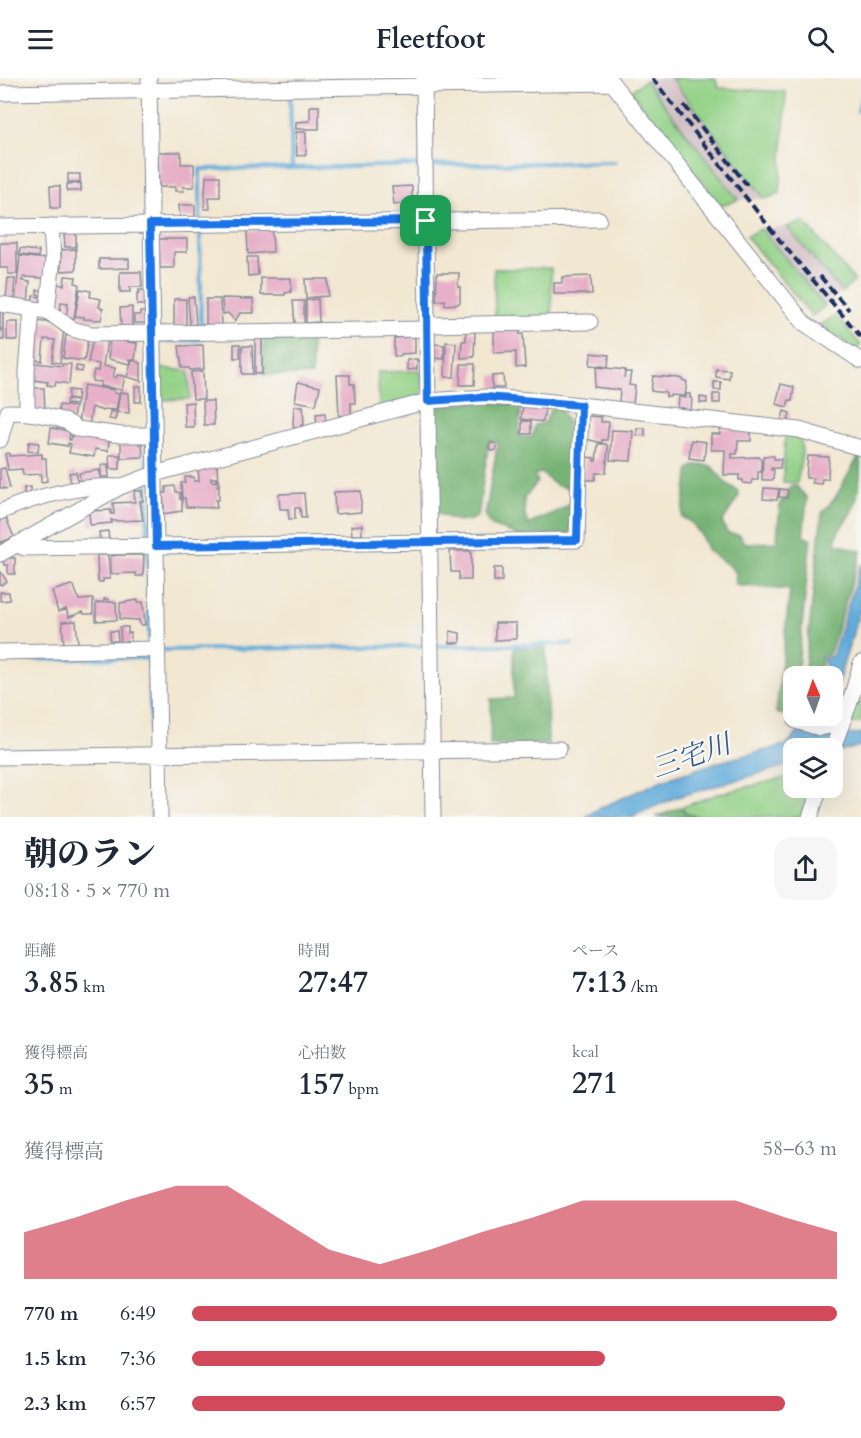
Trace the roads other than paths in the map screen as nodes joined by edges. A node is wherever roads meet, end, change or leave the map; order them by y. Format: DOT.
graph roads {
  1 [pos="610,80"];
  2 [pos="424,82"];
  3 [pos="149,84"];
  4 [pos="0,93"];
  5 [pos="599,219"];
  6 [pos="426,221"];
  7 [pos="150,224"];
  8 [pos="51,226"];
  9 [pos="0,227"];
  10 [pos="0,304"];
  11 [pos="40,310"];
  12 [pos="590,322"];
  13 [pos="427,327"];
  14 [pos="152,333"];
  15 [pos="859,357"];
  16 [pos="428,401"];
  17 [pos="581,405"];
  18 [pos="27,412"];
  19 [pos="154,435"];
  20 [pos="0,440"];
  21 [pos="861,448"];
  22 [pos="154,474"];
  23 [pos="120,487"];
  24 [pos="0,512"];
  25 [pos="430,541"];
  26 [pos="17,544"];
  27 [pos="156,546"];
  28 [pos="0,554"];
  29 [pos="157,649"];
  30 [pos="0,652"];
  31 [pos="861,663"];
  32 [pos="855,699"];
  33 [pos="813,726"];
  34 [pos="840,727"];
  35 [pos="836,738"];
  36 [pos="559,749"];
  37 [pos="433,751"];
  38 [pos="159,755"];
  39 [pos="0,757"];
  40 [pos="817,798"];
  41 [pos="160,817"];
  42 [pos="434,817"];
  43 [pos="810,817"];
  1 -- 2 [label="street"];
  1 -- 15 [label="street"];
  2 -- 3 [label="street"];
  2 -- 6 [label="street"];
  3 -- 4 [label="street"];
  3 -- 7 [label="street"];
  5 -- 6 [label="street"];
  6 -- 7 [label="street"];
  6 -- 13 [label="street"];
  7 -- 8 [label="street"];
  7 -- 14 [label="street"];
  8 -- 9 [label="street"];
  8 -- 11 [label="street"];
  10 -- 11 [label="street"];
  11 -- 14 [label="street"];
  11 -- 18 [label="street"];
  12 -- 13 [label="street"];
  13 -- 14 [label="street"];
  13 -- 16 [label="street"];
  14 -- 19 [label="street"];
  16 -- 17 [label="street"];
  16 -- 22 [label="street"];
  16 -- 25 [label="street"];
  17 -- 21 [label="street"];
  17 -- 25 [label="street"];
  18 -- 19 [label="street"];
  18 -- 20 [label="street"];
  19 -- 22 [label="street"];
  22 -- 23 [label="street"];
  22 -- 27 [label="street"];
  23 -- 24 [label="street"];
  23 -- 26 [label="street"];
  25 -- 27 [label="street"];
  25 -- 37 [label="street"];
  26 -- 27 [label="street"];
  26 -- 28 [label="street"];
  27 -- 29 [label="street"];
  29 -- 30 [label="street"];
  29 -- 38 [label="street"];
  31 -- 32 [label="street"];
  32 -- 34 [label="street"];
  33 -- 34 [label="street"];
  34 -- 35 [label="street"];
  36 -- 37 [label="street"];
  37 -- 38 [label="street"];
  37 -- 42 [label="street"];
  38 -- 39 [label="street"];
  38 -- 41 [label="street"];
  40 -- 43 [label="street"];
}
